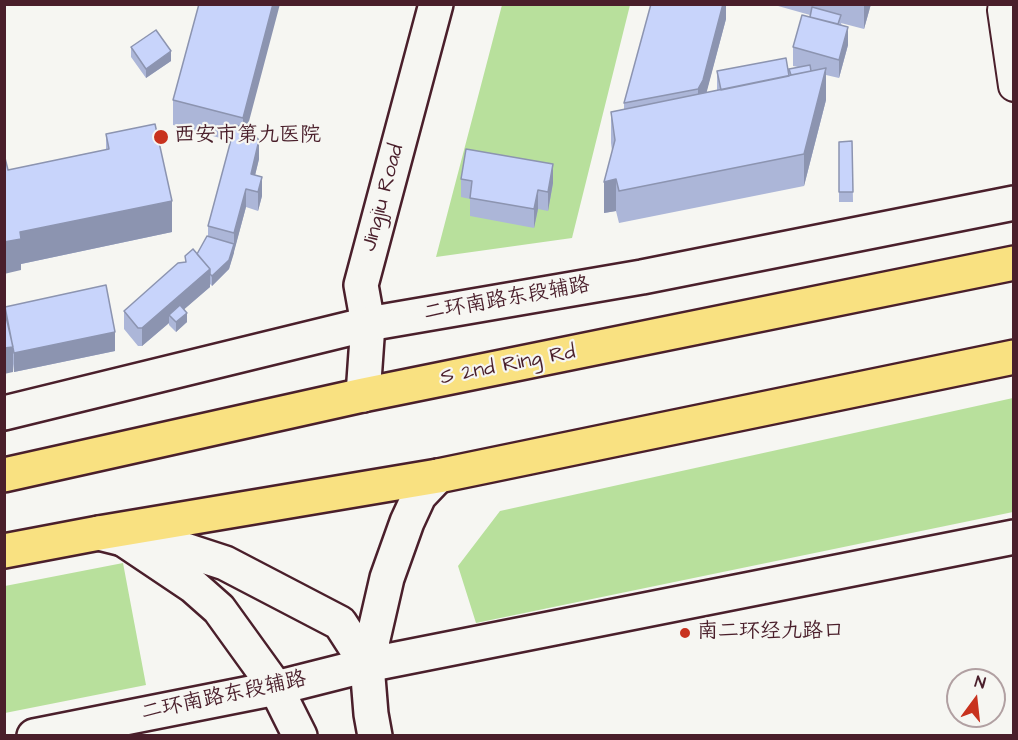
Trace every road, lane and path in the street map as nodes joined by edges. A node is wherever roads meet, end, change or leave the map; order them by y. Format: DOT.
graph roads {
  1 [pos="436,4"];
  2 [pos="1014,7"];
  3 [pos="1014,86"];
  4 [pos="1014,203"];
  5 [pos="1014,263"];
  6 [pos="368,324"];
  7 [pos="1014,357"];
  8 [pos="363,395"];
  9 [pos="4,412"];
  10 [pos="4,475"];
  11 [pos="438,476"];
  12 [pos="111,536"];
  13 [pos="1014,537"];
  14 [pos="4,551"];
  15 [pos="367,665"];
  16 [pos="276,688"];
  17 [pos="34,735"];
  18 [pos="300,735"];
  19 [pos="375,735"];
  1 -- 6 [label="main road, Jingjiu Road"];
  2 -- 3 [label="street"];
  4 -- 6 [label="main road, 二环南路东段辅路"];
  5 -- 8 [label="highway, S 2nd Ring Rd"];
  6 -- 8 [label="main road, Jingjiu Road"];
  6 -- 9 [label="main road, 二环南路东段辅路"];
  7 -- 11 [label="highway"];
  8 -- 10 [label="highway, S 2nd Ring Rd"];
  11 -- 12 [label="highway"];
  11 -- 15 [label="main road"];
  12 -- 14 [label="highway"];
  12 -- 15 [label="main road"];
  12 -- 16 [label="main road"];
  13 -- 15 [label="main road, 二环南路东段辅路"];
  15 -- 16 [label="main road, 二环南路东段辅路"];
  15 -- 19 [label="main road"];
  16 -- 17 [label="main road, 二环南路东段辅路"];
  16 -- 18 [label="main road"];
}
